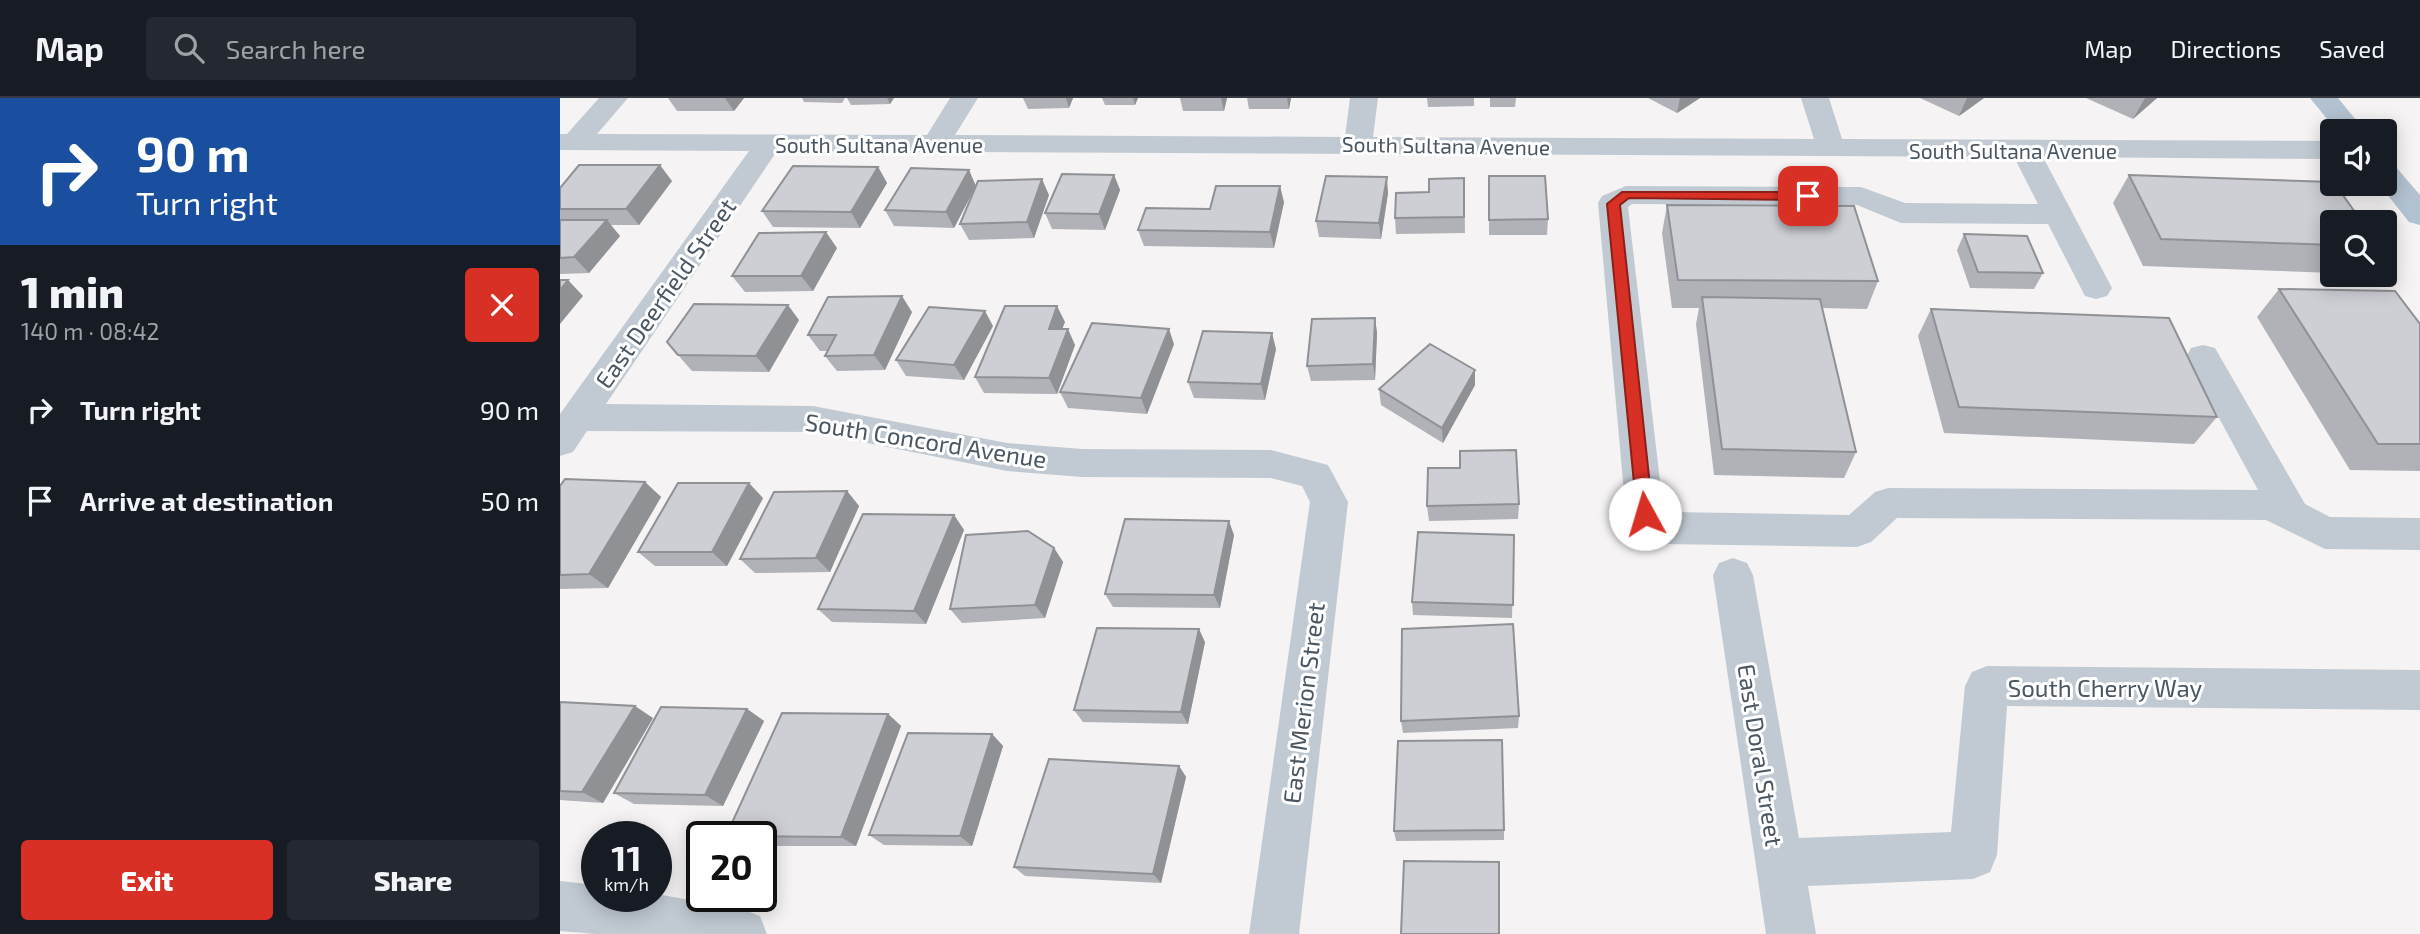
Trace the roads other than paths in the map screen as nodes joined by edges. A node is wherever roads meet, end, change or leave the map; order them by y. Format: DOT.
graph roads {
  1 [pos="614,98"];
  2 [pos="964,98"];
  3 [pos="1364,98"];
  4 [pos="1815,98"];
  5 [pos="2324,98"];
  6 [pos="2341,119"];
  7 [pos="567,143"];
  8 [pos="769,143"];
  9 [pos="1358,144"];
  10 [pos="934,145"];
  11 [pos="1831,149"];
  12 [pos="2025,150"];
  13 [pos="2320,150"];
  14 [pos="2397,187"];
  15 [pos="2051,199"];
  16 [pos="2420,215"];
  17 [pos="2096,288"];
  18 [pos="2203,358"];
  19 [pos="569,429"];
  20 [pos="1315,475"];
  21 [pos="2291,515"];
  22 [pos="2420,534"];
  23 [pos="1733,575"];
  24 [pos="2420,690"];
  25 [pos="1778,863"];
  26 [pos="560,906"];
  27 [pos="742,934"];
  28 [pos="1274,934"];
  29 [pos="1791,934"];
  1 -- 7 [label="street"];
  2 -- 10 [label="street"];
  3 -- 9 [label="street"];
  4 -- 11 [label="street"];
  5 -- 6 [label="main road"];
  7 -- 8 [label="street, South Sultana Avenue"];
  8 -- 10 [label="street, South Sultana Avenue"];
  8 -- 19 [label="street, East Deerfield Street"];
  9 -- 10 [label="street, South Sultana Avenue"];
  9 -- 11 [label="street, South Sultana Avenue"];
  11 -- 12 [label="street, South Sultana Avenue"];
  12 -- 13 [label="street, South Sultana Avenue"];
  12 -- 15 [label="street"];
  14 -- 16 [label="main road"];
  15 -- 17 [label="street"];
  15 -- 21 [label="street"];
  18 -- 21 [label="street"];
  19 -- 20 [label="street, South Concord Avenue"];
  20 -- 28 [label="street, East Merion Street"];
  21 -- 22 [label="street"];
  23 -- 25 [label="street, East Doral Street"];
  24 -- 25 [label="street, South Cherry Way"];
  25 -- 29 [label="street, East Doral Street"];
  26 -- 27 [label="street"];
}
